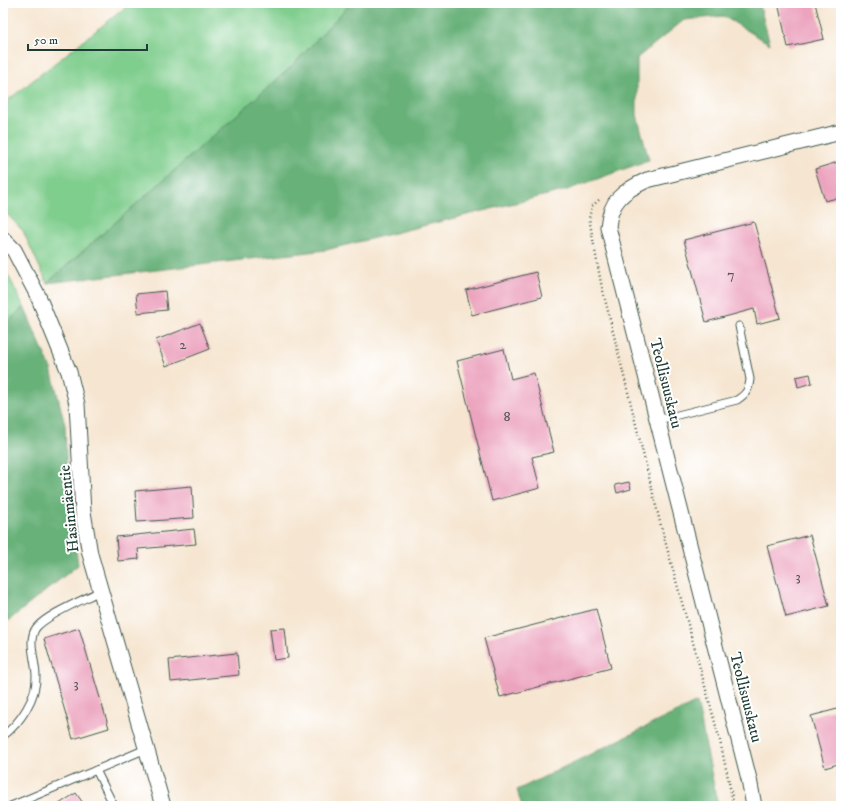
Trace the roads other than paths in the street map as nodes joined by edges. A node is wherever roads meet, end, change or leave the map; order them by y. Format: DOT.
graph roads {
  1 [pos="841,132"];
  2 [pos="3,239"];
  3 [pos="738,326"];
  4 [pos="658,420"];
  5 [pos="100,591"];
  6 [pos="3,736"];
  7 [pos="146,749"];
  8 [pos="96,770"];
  9 [pos="11,806"];
  10 [pos="114,806"];
  11 [pos="163,806"];
  12 [pos="754,806"];
  1 -- 4 [label="street, Teollisuuskatu"];
  2 -- 5 [label="street, Hasinmäentie"];
  3 -- 4 [label="lane"];
  4 -- 12 [label="street, Teollisuuskatu"];
  5 -- 6 [label="lane"];
  5 -- 7 [label="street, Hasinmäentie"];
  7 -- 8 [label="lane"];
  7 -- 11 [label="street, Hasinmäentie"];
  8 -- 9 [label="lane"];
  8 -- 10 [label="lane"];
}
